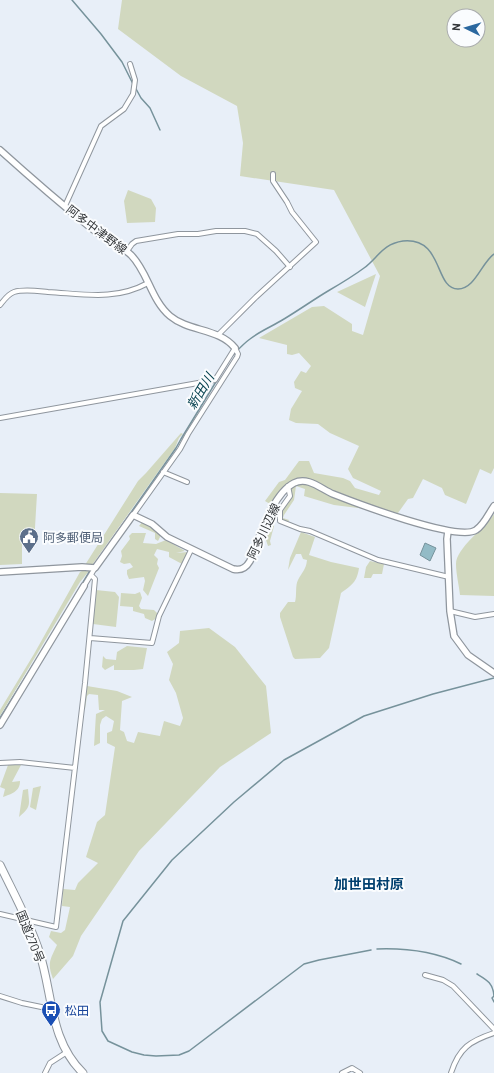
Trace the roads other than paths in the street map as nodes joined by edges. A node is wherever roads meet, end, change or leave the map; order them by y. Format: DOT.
graph roads {
  1 [pos="130,64"];
  2 [pos="0,150"];
  3 [pos="273,174"];
  4 [pos="65,206"];
  5 [pos="126,251"];
  6 [pos="290,267"];
  7 [pos="148,283"];
  8 [pos="0,305"];
  9 [pos="218,335"];
  10 [pos="236,350"];
  11 [pos="0,418"];
  12 [pos="163,472"];
  13 [pos="187,482"];
  14 [pos="288,486"];
  15 [pos="494,506"];
  16 [pos="133,515"];
  17 [pos="448,531"];
  18 [pos="191,550"];
  19 [pos="93,568"];
  20 [pos="0,572"];
  21 [pos="91,575"];
  22 [pos="449,577"];
  23 [pos="84,586"];
  24 [pos="450,611"];
  25 [pos="494,614"];
  26 [pos="494,619"];
  27 [pos="90,638"];
  28 [pos="494,673"];
  29 [pos="0,725"];
  30 [pos="0,762"];
  31 [pos="75,768"];
  32 [pos="0,865"];
  33 [pos="0,914"];
  34 [pos="26,920"];
  35 [pos="425,975"];
  36 [pos="0,996"];
  37 [pos="51,1009"];
  38 [pos="494,1029"];
  39 [pos="494,1033"];
  40 [pos="67,1052"];
  41 [pos="45,1073"];
  42 [pos="83,1073"];
  43 [pos="342,1073"];
  44 [pos="360,1073"];
  45 [pos="451,1073"];
  1 -- 4 [label="street"];
  2 -- 4 [label="street, 阿多中津野線"];
  3 -- 6 [label="street"];
  4 -- 5 [label="street, 阿多中津野線"];
  5 -- 6 [label="street"];
  5 -- 7 [label="street, 阿多中津野線"];
  6 -- 9 [label="street"];
  7 -- 8 [label="street"];
  7 -- 9 [label="street, 阿多中津野線"];
  9 -- 10 [label="street, 阿多中津野線"];
  10 -- 11 [label="street"];
  10 -- 12 [label="street"];
  12 -- 13 [label="street"];
  12 -- 16 [label="street"];
  14 -- 17 [label="street"];
  14 -- 18 [label="street, 阿多川辺線"];
  14 -- 22 [label="street"];
  15 -- 17 [label="street"];
  16 -- 18 [label="street, 阿多川辺線"];
  16 -- 19 [label="street"];
  17 -- 22 [label="street"];
  18 -- 27 [label="street"];
  19 -- 20 [label="street"];
  19 -- 21 [label="street"];
  21 -- 23 [label="street"];
  21 -- 27 [label="street"];
  22 -- 24 [label="street"];
  23 -- 29 [label="street"];
  24 -- 25 [label="street"];
  24 -- 28 [label="street"];
  25 -- 26 [label="street"];
  27 -- 31 [label="street"];
  30 -- 31 [label="street"];
  31 -- 34 [label="street"];
  32 -- 34 [label="highway, 国道270号"];
  33 -- 34 [label="street"];
  34 -- 37 [label="highway, 国道270号"];
  35 -- 38 [label="street"];
  36 -- 37 [label="street"];
  37 -- 40 [label="highway, 国道270号"];
  39 -- 45 [label="street"];
  40 -- 41 [label="street"];
  40 -- 42 [label="highway, 国道270号"];
  43 -- 44 [label="street"];
}
